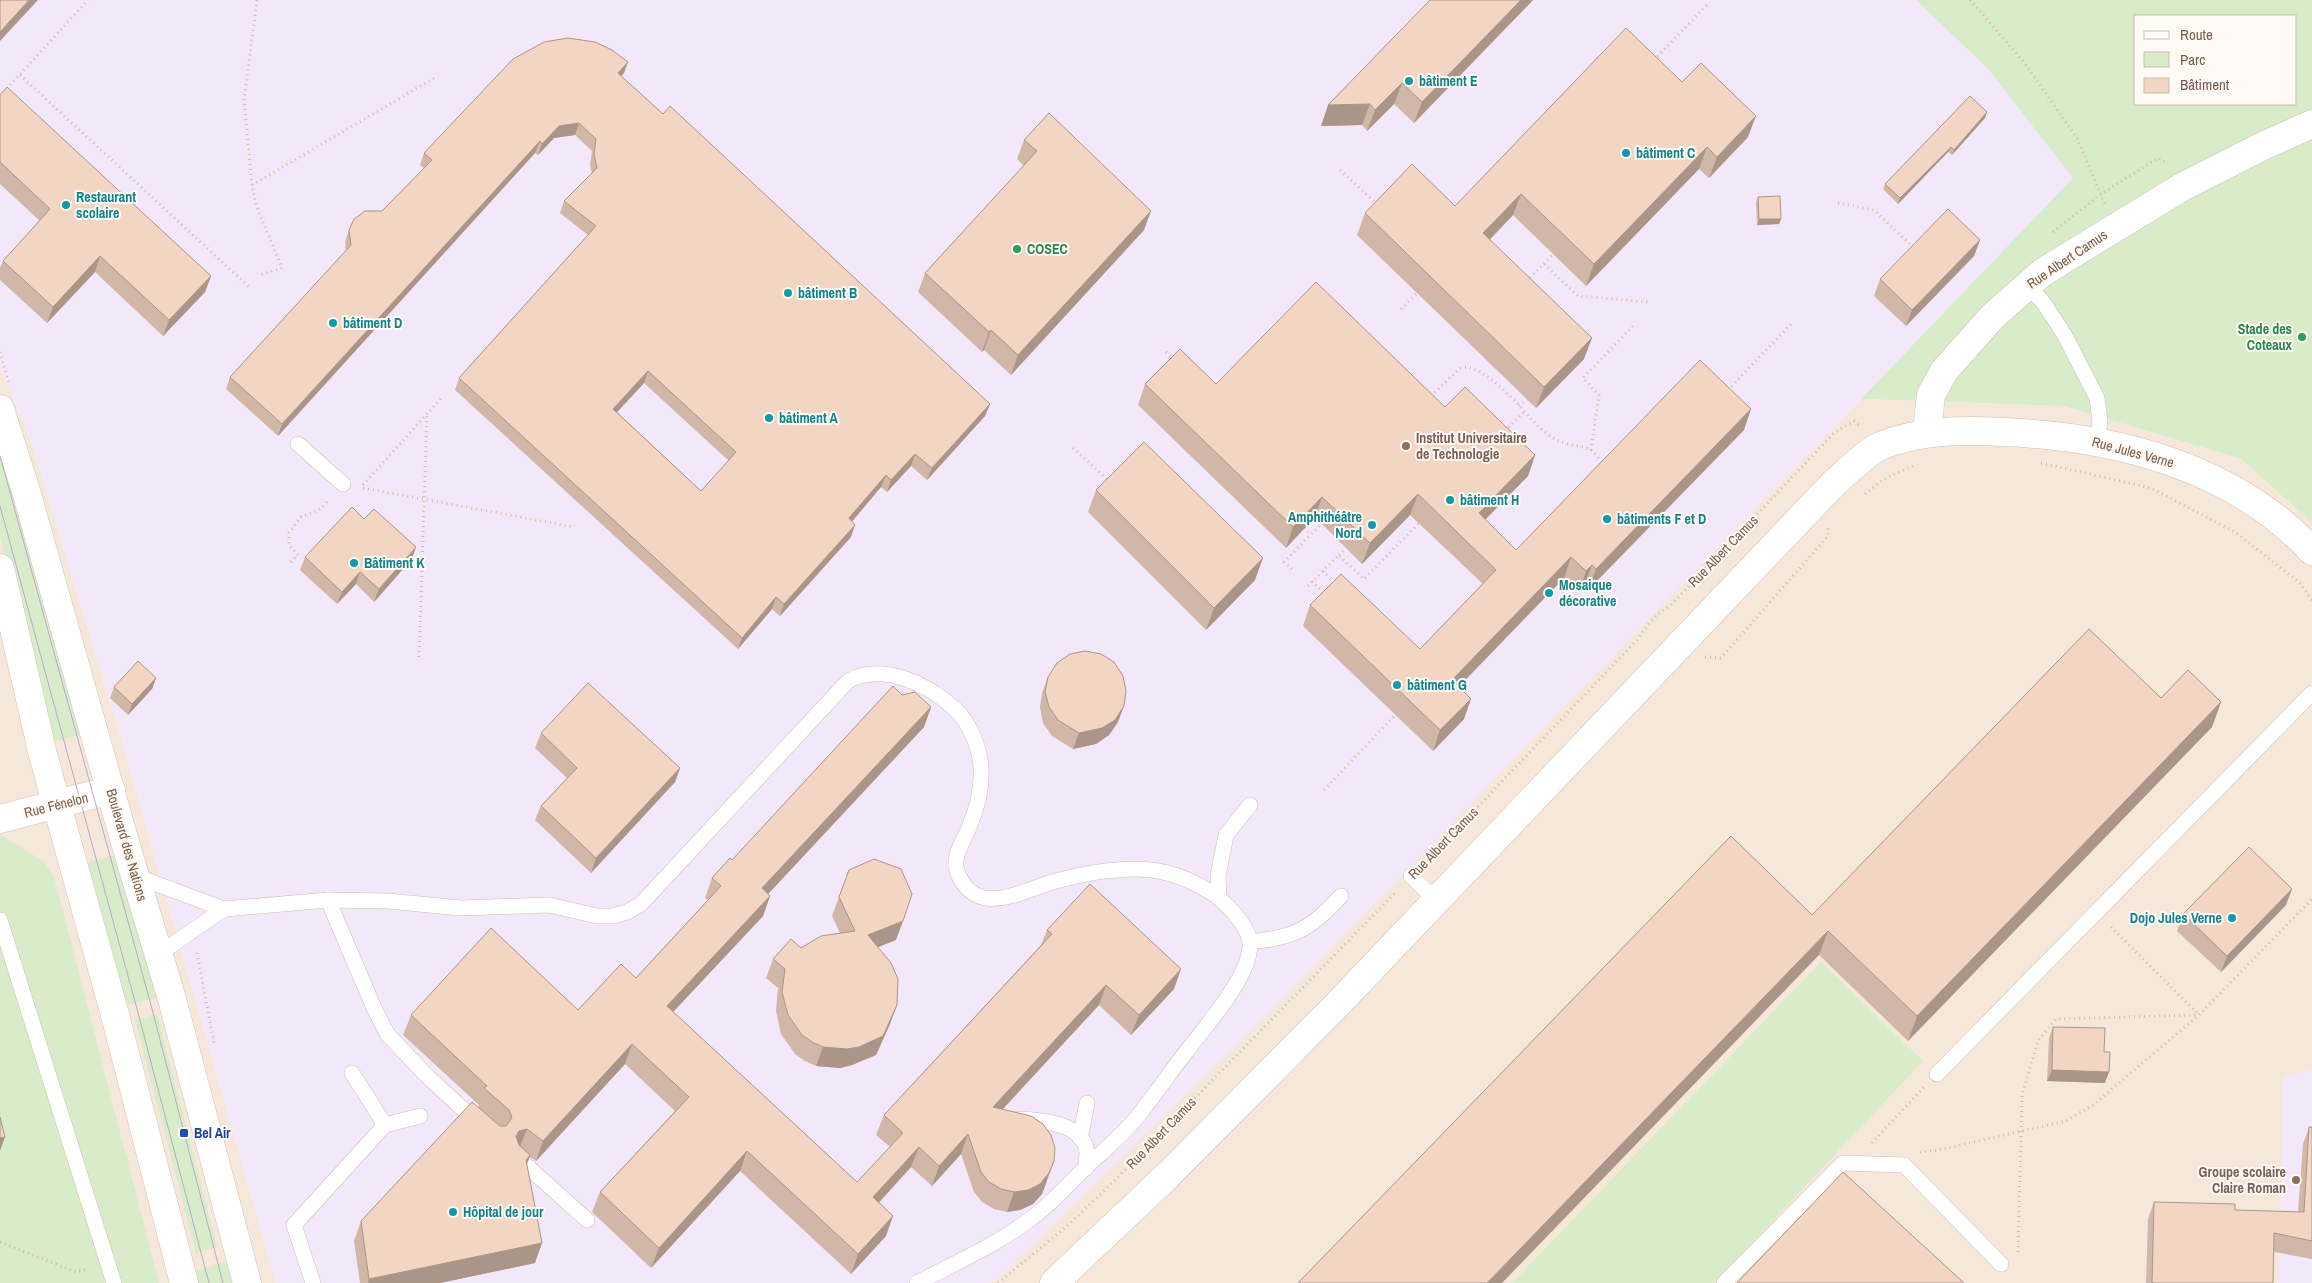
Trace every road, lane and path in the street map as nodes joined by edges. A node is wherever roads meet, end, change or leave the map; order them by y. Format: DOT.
graph roads {
  1 [pos="88,0"];
  2 [pos="257,0"];
  3 [pos="1970,0"];
  4 [pos="1708,4"];
  5 [pos="1648,66"];
  6 [pos="20,75"];
  7 [pos="436,77"];
  8 [pos="0,96"];
  9 [pos="2312,124"];
  10 [pos="1340,170"];
  11 [pos="252,185"];
  12 [pos="1838,204"];
  13 [pos="1382,208"];
  14 [pos="2116,227"];
  15 [pos="1918,251"];
  16 [pos="1553,254"];
  17 [pos="1544,264"];
  18 [pos="260,275"];
  19 [pos="2026,285"];
  20 [pos="1520,287"];
  21 [pos="249,288"];
  22 [pos="1417,293"];
  23 [pos="1651,302"];
  24 [pos="1401,310"];
  25 [pos="1791,324"];
  26 [pos="1634,326"];
  27 [pos="1166,352"];
  28 [pos="1180,365"];
  29 [pos="443,396"];
  30 [pos="1722,396"];
  31 [pos="1527,399"];
  32 [pos="1425,401"];
  33 [pos="1519,406"];
  34 [pos="0,409"];
  35 [pos="1524,411"];
  36 [pos="427,414"];
  37 [pos="1927,432"];
  38 [pos="1500,436"];
  39 [pos="2097,440"];
  40 [pos="298,444"];
  41 [pos="1881,445"];
  42 [pos="1073,448"];
  43 [pos="1591,450"];
  44 [pos="2039,463"];
  45 [pos="1917,464"];
  46 [pos="1607,468"];
  47 [pos="343,484"];
  48 [pos="1113,486"];
  49 [pos="1864,495"];
  50 [pos="424,499"];
  51 [pos="1324,521"];
  52 [pos="1419,523"];
  53 [pos="1828,525"];
  54 [pos="574,528"];
  55 [pos="1304,528"];
  56 [pos="1311,535"];
  57 [pos="1346,548"];
  58 [pos="2312,551"];
  59 [pos="1339,555"];
  60 [pos="291,562"];
  61 [pos="0,568"];
  62 [pos="1292,570"];
  63 [pos="1323,571"];
  64 [pos="1312,581"];
  65 [pos="1308,586"];
  66 [pos="1342,590"];
  67 [pos="1330,598"];
  68 [pos="2312,601"];
  69 [pos="419,657"];
  70 [pos="1703,657"];
  71 [pos="2312,694"];
  72 [pos="1395,715"];
  73 [pos="111,790"];
  74 [pos="1324,790"];
  75 [pos="57,805"];
  76 [pos="1250,805"];
  77 [pos="0,820"];
  78 [pos="135,876"];
  79 [pos="1411,876"];
  80 [pos="1341,896"];
  81 [pos="1219,898"];
  82 [pos="2312,899"];
  83 [pos="328,900"];
  84 [pos="1436,900"];
  85 [pos="224,909"];
  86 [pos="2096,912"];
  87 [pos="0,920"];
  88 [pos="1250,942"];
  89 [pos="159,954"];
  90 [pos="2199,1015"];
  91 [pos="352,1073"];
  92 [pos="1937,1074"];
  93 [pos="1087,1103"];
  94 [pos="420,1116"];
  95 [pos="1011,1119"];
  96 [pos="385,1125"];
  97 [pos="488,1131"];
  98 [pos="2021,1132"];
  99 [pos="1080,1138"];
  100 [pos="1911,1153"];
  101 [pos="518,1158"];
  102 [pos="1843,1163"];
  103 [pos="1086,1168"];
  104 [pos="586,1220"];
  105 [pos="0,1242"];
  106 [pos="2018,1260"];
  107 [pos="2001,1264"];
  108 [pos="108,1266"];
  109 [pos="114,1283"];
  110 [pos="184,1283"];
  111 [pos="247,1283"];
  112 [pos="313,1283"];
  113 [pos="917,1283"];
  114 [pos="998,1283"];
  115 [pos="1054,1283"];
  116 [pos="1724,1283"];
  1 -- 6 [label="path"];
  2 -- 11 [label="path"];
  3 -- 14 [label="path"];
  4 -- 5 [label="path"];
  6 -- 8 [label="path"];
  6 -- 21 [label="path"];
  7 -- 11 [label="path"];
  9 -- 14 [label="street, Rue Albert Camus"];
  10 -- 13 [label="path"];
  11 -- 18 [label="path"];
  12 -- 15 [label="path"];
  14 -- 19 [label="street, Rue Albert Camus"];
  16 -- 17 [label="path"];
  17 -- 20 [label="path"];
  17 -- 23 [label="path"];
  19 -- 37 [label="street, Rue Albert Camus"];
  19 -- 39 [label="lane"];
  22 -- 24 [label="path"];
  25 -- 30 [label="path"];
  26 -- 43 [label="path"];
  27 -- 28 [label="path"];
  29 -- 36 [label="path"];
  31 -- 33 [label="path"];
  32 -- 33 [label="path"];
  33 -- 35 [label="path"];
  34 -- 73 [label="street, Boulevard des Nations"];
  35 -- 38 [label="path"];
  35 -- 43 [label="path"];
  36 -- 50 [label="path"];
  36 -- 50 [label="path"];
  37 -- 39 [label="street, Rue Jules Verne"];
  37 -- 41 [label="street"];
  39 -- 58 [label="street, Rue Jules Verne"];
  40 -- 47 [label="lane"];
  41 -- 79 [label="path, Rue Albert Camus"];
  41 -- 84 [label="street"];
  42 -- 48 [label="path"];
  43 -- 46 [label="path"];
  44 -- 68 [label="path"];
  45 -- 49 [label="path"];
  47 -- 60 [label="path"];
  50 -- 54 [label="path"];
  50 -- 69 [label="path"];
  51 -- 56 [label="path"];
  52 -- 59 [label="path"];
  53 -- 70 [label="path"];
  55 -- 56 [label="path"];
  56 -- 62 [label="path"];
  57 -- 59 [label="path"];
  59 -- 63 [label="path"];
  61 -- 75 [label="street"];
  63 -- 64 [label="path"];
  63 -- 66 [label="path"];
  64 -- 65 [label="path"];
  64 -- 67 [label="path"];
  71 -- 86 [label="lane"];
  72 -- 74 [label="path"];
  73 -- 75 [label="street, Rue Fénelon"];
  73 -- 78 [label="street, Boulevard des Nations"];
  75 -- 77 [label="street, Rue Fénelon"];
  75 -- 110 [label="street"];
  76 -- 81 [label="lane"];
  78 -- 85 [label="lane"];
  78 -- 89 [label="street, Boulevard des Nations"];
  79 -- 84 [label="lane"];
  79 -- 114 [label="path, Rue Albert Camus"];
  80 -- 88 [label="lane"];
  81 -- 83 [label="lane"];
  81 -- 88 [label="lane"];
  82 -- 90 [label="path"];
  83 -- 85 [label="lane"];
  83 -- 97 [label="lane"];
  84 -- 115 [label="street"];
  85 -- 89 [label="lane"];
  86 -- 90 [label="path"];
  86 -- 92 [label="lane"];
  87 -- 108 [label="lane"];
  88 -- 103 [label="lane"];
  89 -- 111 [label="street, Boulevard des Nations"];
  90 -- 98 [label="path"];
  90 -- 98 [label="path"];
  91 -- 96 [label="lane"];
  92 -- 102 [label="path"];
  93 -- 99 [label="lane"];
  94 -- 96 [label="lane"];
  95 -- 99 [label="lane"];
  96 -- 112 [label="lane"];
  98 -- 100 [label="path"];
  98 -- 106 [label="path"];
  99 -- 103 [label="lane"];
  101 -- 104 [label="lane"];
  102 -- 107 [label="lane"];
  102 -- 116 [label="lane"];
  103 -- 113 [label="lane"];
  105 -- 108 [label="path"];
  108 -- 109 [label="lane"];
}
